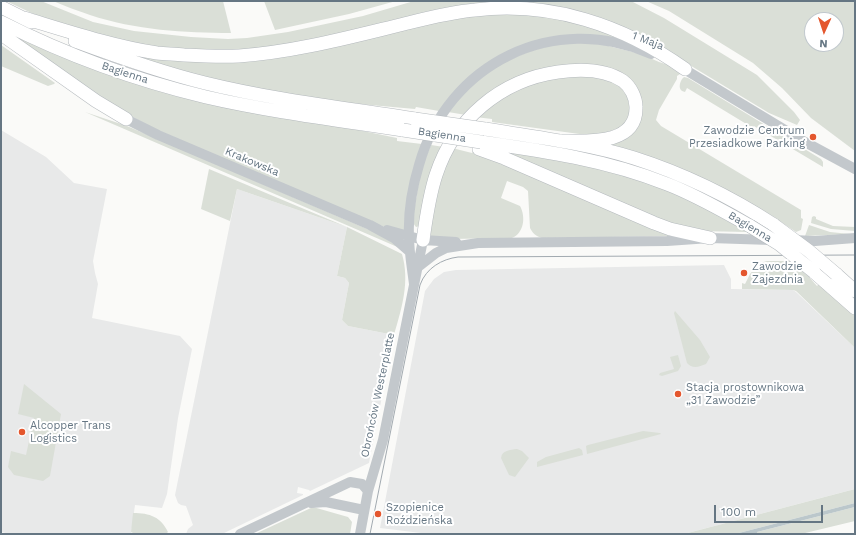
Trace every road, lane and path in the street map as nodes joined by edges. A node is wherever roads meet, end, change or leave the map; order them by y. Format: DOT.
graph roads {
  1 [pos="1,7"];
  2 [pos="24,18"];
  3 [pos="1,22"];
  4 [pos="1,34"];
  5 [pos="685,69"];
  6 [pos="126,119"];
  7 [pos="437,130"];
  8 [pos="561,141"];
  9 [pos="480,145"];
  10 [pos="855,169"];
  11 [pos="370,225"];
  12 [pos="408,236"];
  13 [pos="710,238"];
  14 [pos="855,238"];
  15 [pos="423,240"];
  16 [pos="478,243"];
  17 [pos="410,252"];
  18 [pos="418,267"];
  19 [pos="414,284"];
  20 [pos="855,291"];
  21 [pos="855,308"];
  22 [pos="374,471"];
  23 [pos="350,482"];
  24 [pos="368,491"];
  25 [pos="305,503"];
  26 [pos="364,510"];
  27 [pos="240,534"];
  28 [pos="360,534"];
  1 -- 2 [label="main road, Bagienna"];
  2 -- 5 [label="main road"];
  2 -- 8 [label="main road, Bagienna, bridge"];
  3 -- 7 [label="main road, Bagienna, bridge"];
  4 -- 6 [label="main road"];
  5 -- 7 [label="street, 1 Maja"];
  5 -- 10 [label="street, 1 Maja"];
  6 -- 11 [label="street, Krakowska"];
  7 -- 9 [label="main road, Bagienna, bridge"];
  7 -- 12 [label="street, Obrońców Westerplatte"];
  8 -- 15 [label="main road"];
  8 -- 20 [label="main road, Bagienna, bridge"];
  9 -- 13 [label="main road"];
  9 -- 21 [label="main road, Bagienna, bridge"];
  11 -- 12 [label="street, Krakowska"];
  11 -- 17 [label="street, Krakowska"];
  12 -- 15 [label="street, Krakowska"];
  12 -- 17 [label="street, Obrońców Westerplatte"];
  13 -- 14 [label="street"];
  13 -- 16 [label="street"];
  15 -- 16 [label="street, Krakowska"];
  15 -- 18 [label="street, Obrońców Westerplatte"];
  16 -- 18 [label="street"];
  17 -- 19 [label="street, Obrońców Westerplatte"];
  18 -- 19 [label="street, Obrońców Westerplatte"];
  19 -- 22 [label="street, Obrońców Westerplatte"];
  22 -- 23 [label="street"];
  22 -- 24 [label="street, Obrońców Westerplatte"];
  23 -- 24 [label="street"];
  23 -- 25 [label="street"];
  24 -- 26 [label="street, Obrońców Westerplatte"];
  25 -- 26 [label="street"];
  25 -- 27 [label="street"];
  26 -- 28 [label="street, Obrońców Westerplatte"];
}
